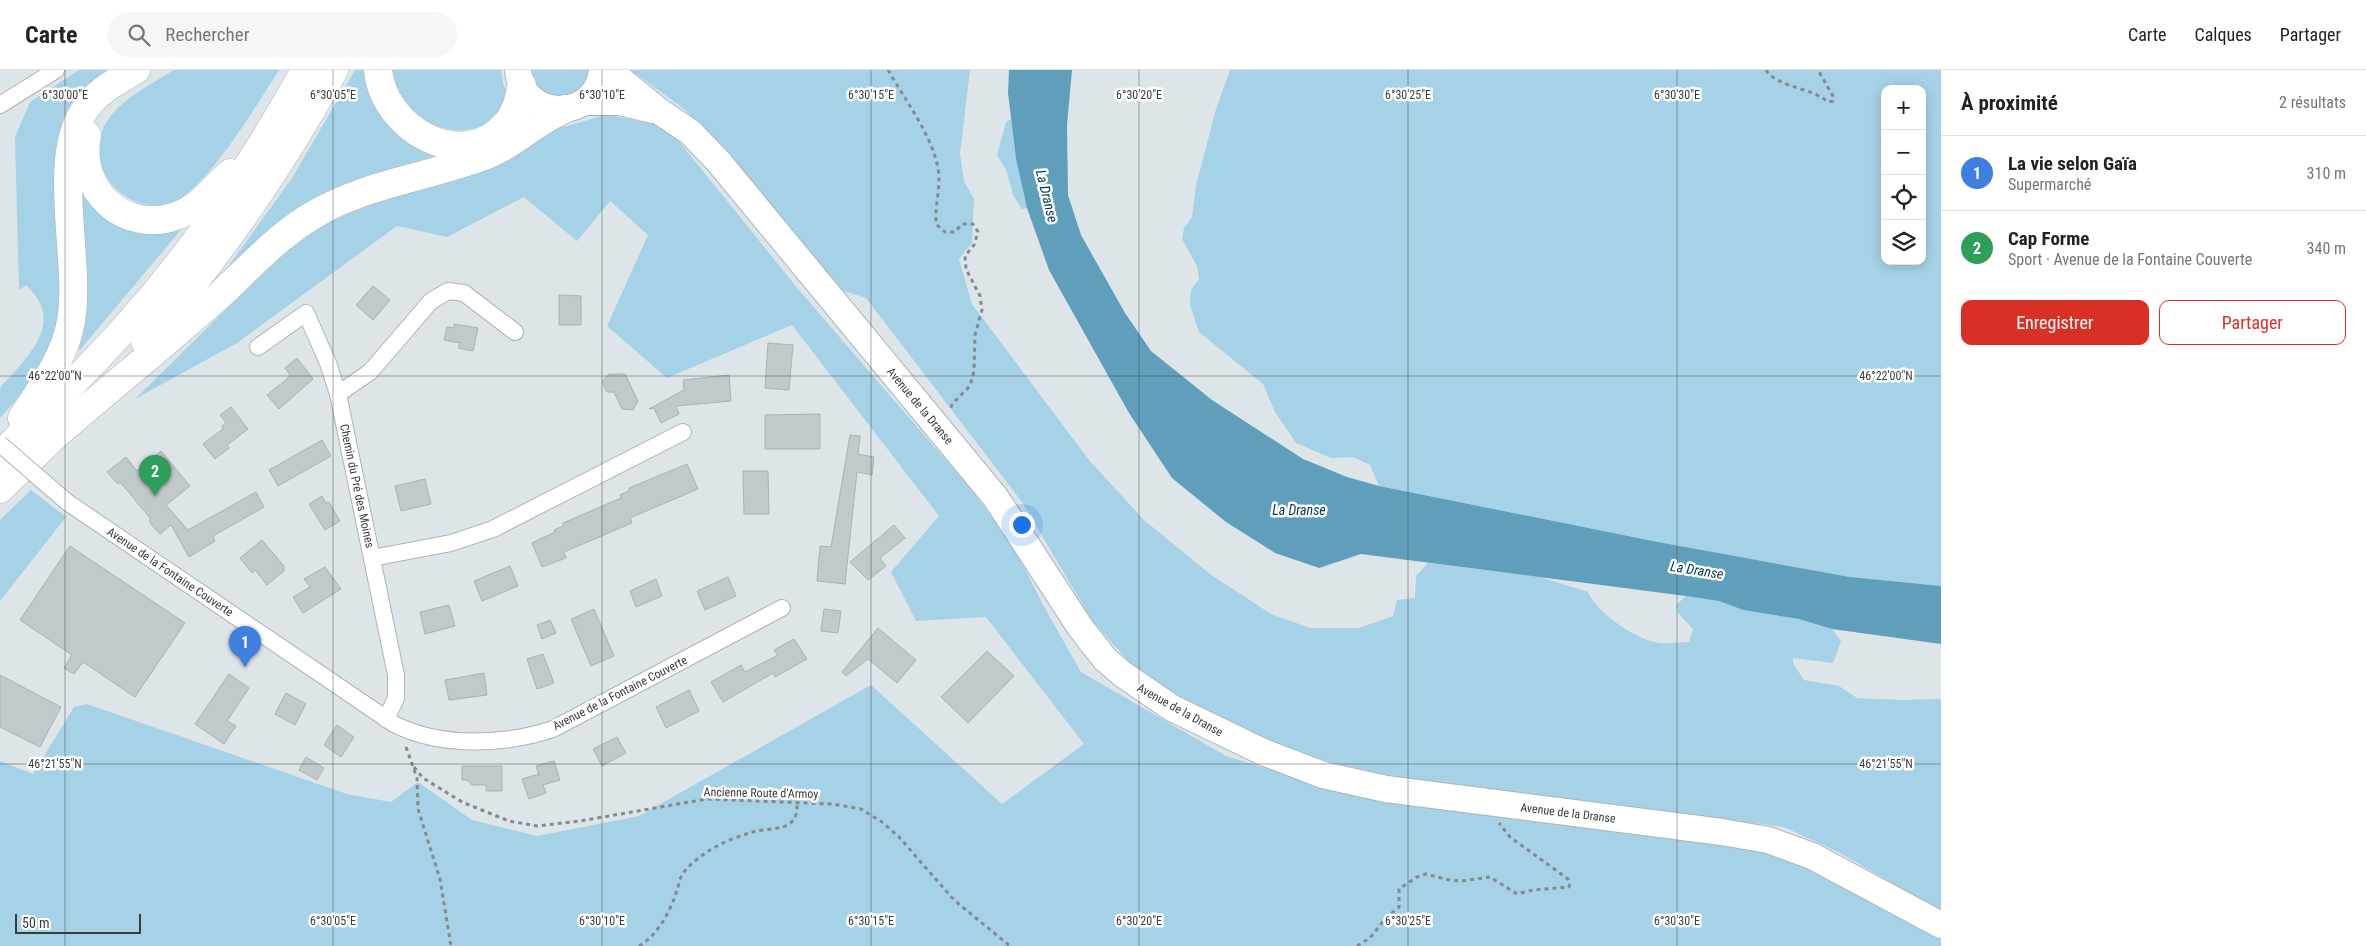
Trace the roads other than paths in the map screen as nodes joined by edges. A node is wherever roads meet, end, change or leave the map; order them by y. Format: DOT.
graph roads {
  1 [pos="56,70"];
  2 [pos="306,70"];
  3 [pos="334,70"];
  4 [pos="378,70"];
  5 [pos="602,70"];
  6 [pos="609,70"];
  7 [pos="129,74"];
  8 [pos="518,76"];
  9 [pos="0,105"];
  10 [pos="575,106"];
  11 [pos="659,111"];
  12 [pos="266,139"];
  13 [pos="515,332"];
  14 [pos="258,347"];
  15 [pos="338,394"];
  16 [pos="683,432"];
  17 [pos="58,433"];
  18 [pos="0,444"];
  19 [pos="0,454"];
  20 [pos="0,489"];
  21 [pos="372,558"];
  22 [pos="782,608"];
  23 [pos="390,722"];
  24 [pos="1941,925"];
  1 -- 9 [label="street"];
  2 -- 12 [label="highway"];
  3 -- 17 [label="highway"];
  4 -- 8 [label="highway"];
  5 -- 10 [label="main road"];
  6 -- 11 [label="main road, Avenue de la Dranse"];
  7 -- 12 [label="highway"];
  7 -- 19 [label="highway"];
  8 -- 10 [label="main road, Avenue de la Dranse"];
  10 -- 11 [label="main road, Avenue de la Dranse"];
  10 -- 17 [label="highway"];
  11 -- 24 [label="main road, Avenue de la Dranse"];
  12 -- 19 [label="highway"];
  13 -- 15 [label="street"];
  14 -- 15 [label="street, Chemin du Pré des Moines"];
  15 -- 21 [label="street, Chemin du Pré des Moines"];
  16 -- 21 [label="street"];
  17 -- 20 [label="highway"];
  18 -- 23 [label="street, Avenue de la Fontaine Couverte, bridge"];
  21 -- 23 [label="street, Chemin du Pré des Moines"];
  22 -- 23 [label="street, Avenue de la Fontaine Couverte"];
}
